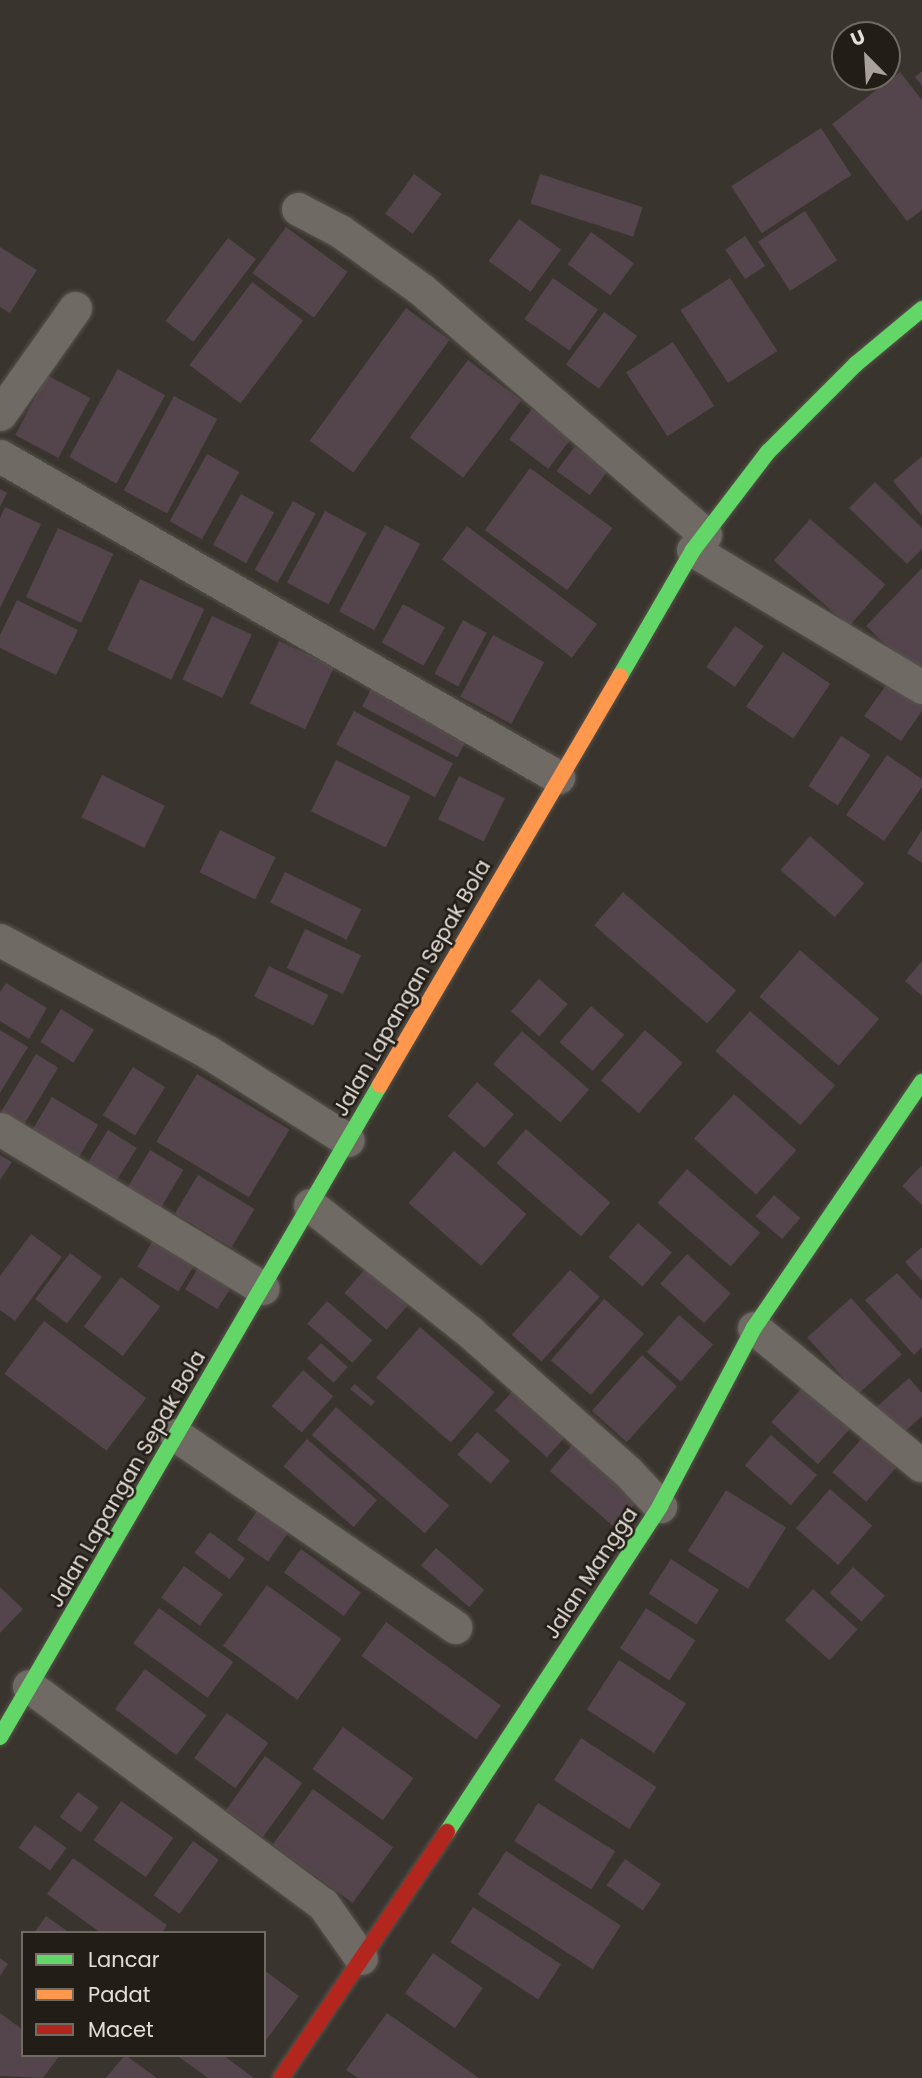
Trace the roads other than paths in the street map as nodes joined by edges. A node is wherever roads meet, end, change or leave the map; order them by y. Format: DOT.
graph roads {
  1 [pos="298,209"];
  2 [pos="75,308"];
  3 [pos="922,309"];
  4 [pos="0,414"];
  5 [pos="0,456"];
  6 [pos="699,542"];
  7 [pos="922,687"];
  8 [pos="558,777"];
  9 [pos="0,940"];
  10 [pos="922,1082"];
  11 [pos="0,1129"];
  12 [pos="348,1140"];
  13 [pos="310,1205"];
  14 [pos="263,1288"];
  15 [pos="754,1328"];
  16 [pos="176,1435"];
  17 [pos="921,1465"];
  18 [pos="660,1506"];
  19 [pos="455,1627"];
  20 [pos="29,1686"];
  21 [pos="0,1737"];
  22 [pos="361,1958"];
  23 [pos="281,2078"];
  1 -- 6 [label="street"];
  2 -- 4 [label="street"];
  3 -- 6 [label="street, Jalan Lapangan Sepak Bola"];
  5 -- 8 [label="street"];
  6 -- 7 [label="street"];
  6 -- 8 [label="street, Jalan Lapangan Sepak Bola"];
  8 -- 12 [label="street, Jalan Lapangan Sepak Bola"];
  9 -- 12 [label="street"];
  10 -- 15 [label="street, Jalan Mangga"];
  11 -- 14 [label="street"];
  12 -- 13 [label="street, Jalan Lapangan Sepak Bola"];
  13 -- 14 [label="street, Jalan Lapangan Sepak Bola"];
  13 -- 18 [label="street"];
  14 -- 16 [label="street, Jalan Lapangan Sepak Bola"];
  15 -- 17 [label="street"];
  15 -- 18 [label="street, Jalan Mangga"];
  16 -- 19 [label="street"];
  16 -- 20 [label="street, Jalan Lapangan Sepak Bola"];
  18 -- 22 [label="street, Jalan Mangga"];
  20 -- 21 [label="street, Jalan Lapangan Sepak Bola"];
  20 -- 22 [label="street"];
  22 -- 23 [label="street, Jalan Mangga"];
}
